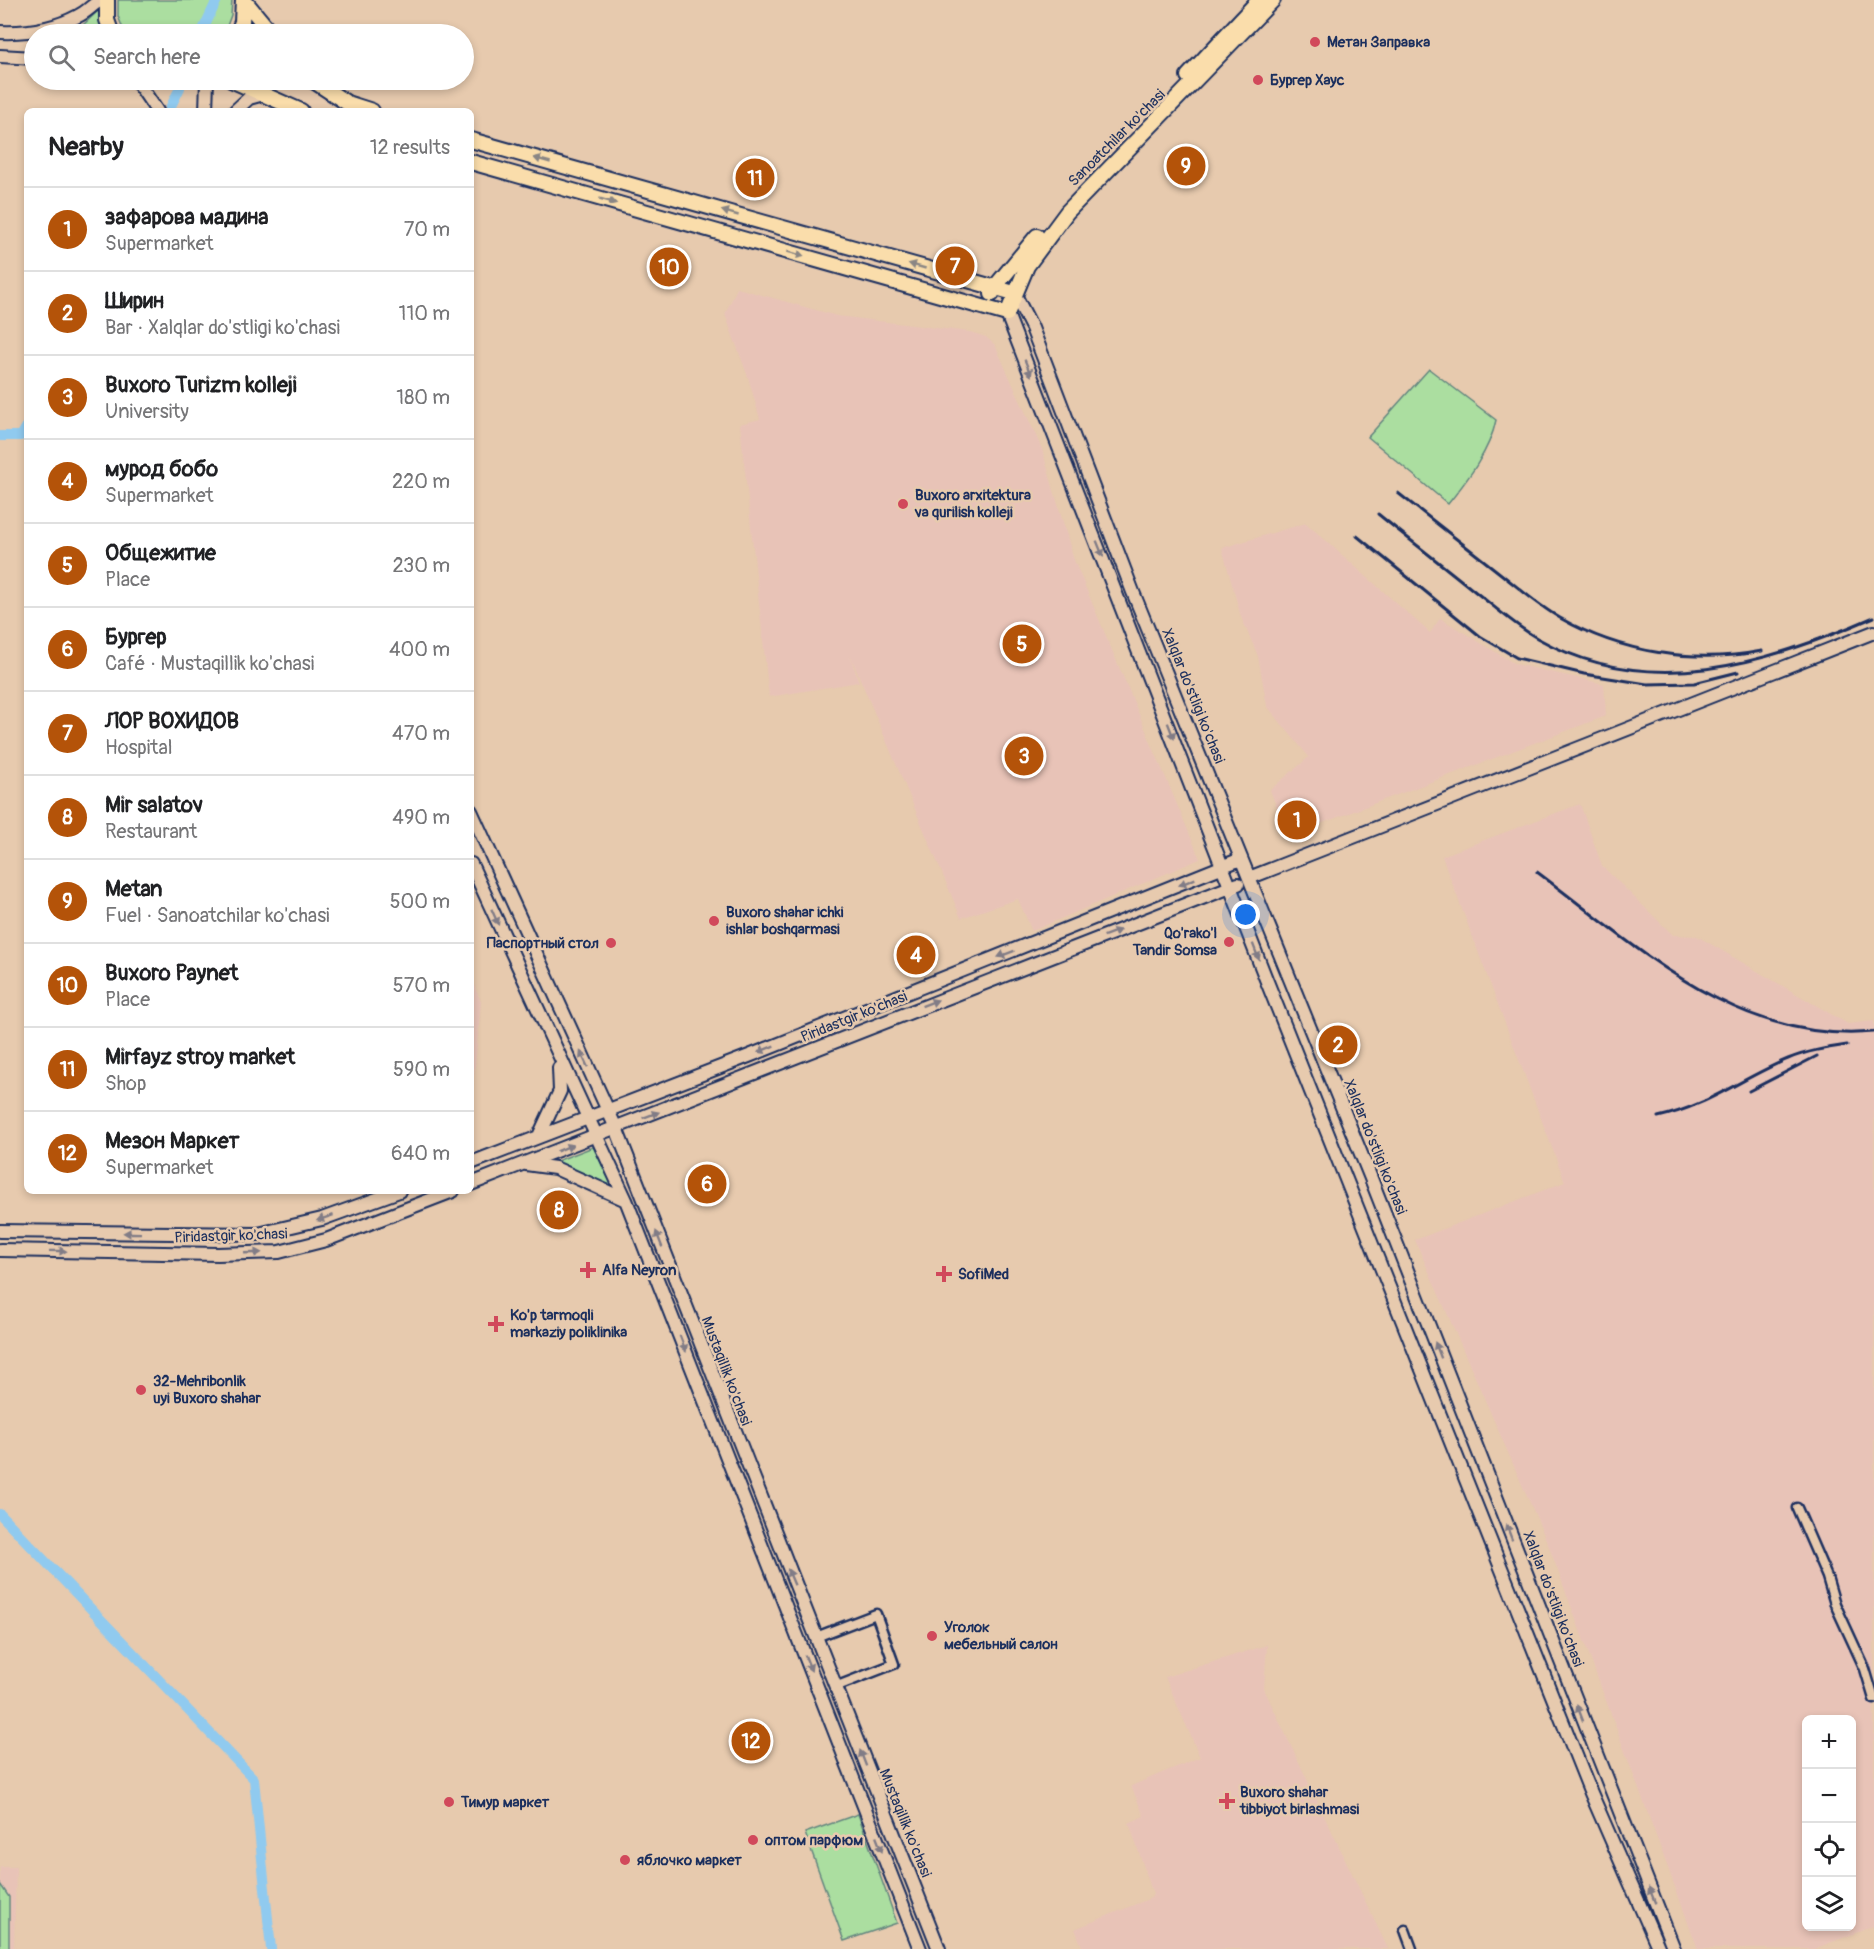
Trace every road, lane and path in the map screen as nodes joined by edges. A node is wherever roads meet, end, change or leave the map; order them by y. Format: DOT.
graph roads {
  1 [pos="101,0"];
  2 [pos="107,0"];
  3 [pos="243,0"];
  4 [pos="1259,0"];
  5 [pos="1273,0"];
  6 [pos="62,24"];
  7 [pos="108,24"];
  8 [pos="241,24"];
  9 [pos="264,24"];
  10 [pos="24,31"];
  11 [pos="0,32"];
  12 [pos="0,56"];
  13 [pos="24,57"];
  14 [pos="143,90"];
  15 [pos="207,90"];
  16 [pos="250,90"];
  17 [pos="327,90"];
  18 [pos="260,95"];
  19 [pos="155,108"];
  20 [pos="206,108"];
  21 [pos="238,108"];
  22 [pos="293,108"];
  23 [pos="363,108"];
  24 [pos="474,141"];
  25 [pos="502,149"];
  26 [pos="474,163"];
  27 [pos="495,169"];
  28 [pos="994,288"];
  29 [pos="1014,293"];
  30 [pos="989,308"];
  31 [pos="1007,314"];
  32 [pos="1874,632"];
  33 [pos="474,818"];
  34 [pos="1241,859"];
  35 [pos="1223,867"];
  36 [pos="474,871"];
  37 [pos="1249,879"];
  38 [pos="1232,887"];
  39 [pos="902,995"];
  40 [pos="910,1011"];
  41 [pos="557,1055"];
  42 [pos="608,1110"];
  43 [pos="588,1117"];
  44 [pos="616,1128"];
  45 [pos="596,1135"];
  46 [pos="539,1136"];
  47 [pos="474,1162"];
  48 [pos="525,1164"];
  49 [pos="474,1183"];
  50 [pos="391,1194"];
  51 [pos="445,1194"];
  52 [pos="626,1200"];
  53 [pos="0,1231"];
  54 [pos="218,1234"];
  55 [pos="0,1250"];
  56 [pos="218,1254"];
  57 [pos="688,1313"];
  58 [pos="673,1319"];
  59 [pos="1797,1508"];
  60 [pos="771,1527"];
  61 [pos="757,1533"];
  62 [pos="816,1637"];
  63 [pos="835,1687"];
  64 [pos="1874,1699"];
  65 [pos="886,1818"];
  66 [pos="871,1823"];
  67 [pos="1405,1930"];
  68 [pos="920,1949"];
  69 [pos="939,1949"];
  70 [pos="1412,1949"];
  71 [pos="1659,1949"];
  72 [pos="1674,1949"];
  1 -- 6 [label="main road"];
  2 -- 7 [label="main road"];
  3 -- 8 [label="main road"];
  3 -- 9 [label="main road"];
  4 -- 28 [label="main road, Sanoatchilar ko'chasi"];
  5 -- 29 [label="main road, Sanoatchilar ko'chasi"];
  10 -- 11 [label="main road"];
  12 -- 13 [label="main road"];
  14 -- 19 [label="main road"];
  15 -- 20 [label="main road"];
  16 -- 18 [label="main road"];
  17 -- 23 [label="main road"];
  18 -- 21 [label="main road"];
  18 -- 22 [label="main road"];
  24 -- 25 [label="main road"];
  25 -- 27 [label="main road"];
  28 -- 25 [label="main road, one-way"];
  26 -- 27 [label="main road"];
  27 -- 30 [label="main road, one-way"];
  28 -- 29 [label="main road"];
  28 -- 30 [label="main road, Sanoatchilar ko'chasi"];
  29 -- 31 [label="main road, Sanoatchilar ko'chasi"];
  29 -- 34 [label="main road, Xalqlar do'stligi ko'chasi"];
  30 -- 31 [label="main road"];
  31 -- 35 [label="main road, one-way"];
  32 -- 37 [label="main road, Piridastgir ko'chasi"];
  42 -- 33 [label="main road, Mustaqillik ko'chasi, one-way"];
  34 -- 35 [label="main road, Piridastgir ko'chasi"];
  34 -- 37 [label="main road, Xalqlar do'stligi ko'chasi"];
  35 -- 38 [label="main road"];
  35 -- 39 [label="main road, Piridastgir ko'chasi, one-way"];
  36 -- 41 [label="main road, Mustaqillik ko'chasi, one-way"];
  37 -- 38 [label="main road, Piridastgir ko'chasi"];
  72 -- 37 [label="main road, Xalqlar do'stligi ko'chasi, one-way"];
  40 -- 38 [label="main road, Piridastgir ko'chasi, one-way"];
  38 -- 71 [label="main road, one-way"];
  39 -- 40 [label="main road"];
  39 -- 42 [label="main road, Piridastgir ko'chasi, one-way"];
  44 -- 40 [label="main road, Piridastgir ko'chasi, one-way"];
  41 -- 43 [label="main road, Mustaqillik ko'chasi"];
  41 -- 46 [label="main road"];
  42 -- 43 [label="main road, Piridastgir ko'chasi"];
  42 -- 44 [label="main road, Mustaqillik ko'chasi"];
  43 -- 45 [label="main road, Mustaqillik ko'chasi"];
  43 -- 46 [label="main road, Piridastgir ko'chasi"];
  44 -- 45 [label="main road, Piridastgir ko'chasi"];
  57 -- 44 [label="main road, Mustaqillik ko'chasi, one-way"];
  48 -- 45 [label="main road, Piridastgir ko'chasi, one-way"];
  45 -- 52 [label="main road, Mustaqillik ko'chasi"];
  46 -- 47 [label="main road, Piridastgir ko'chasi"];
  48 -- 49 [label="main road, Piridastgir ko'chasi"];
  48 -- 52 [label="main road"];
  50 -- 54 [label="main road, Piridastgir ko'chasi, one-way"];
  56 -- 51 [label="main road, Piridastgir ko'chasi, one-way"];
  52 -- 58 [label="main road, Mustaqillik ko'chasi"];
  54 -- 53 [label="main road, Piridastgir ko'chasi, one-way"];
  54 -- 56 [label="main road"];
  55 -- 56 [label="main road, Piridastgir ko'chasi, one-way"];
  57 -- 58 [label="main road"];
  57 -- 60 [label="main road, Mustaqillik ko'chasi"];
  58 -- 61 [label="main road, Mustaqillik ko'chasi, one-way"];
  59 -- 64 [label="street"];
  60 -- 61 [label="main road"];
  62 -- 60 [label="main road, Mustaqillik ko'chasi, one-way"];
  61 -- 66 [label="main road, Mustaqillik ko'chasi, one-way"];
  62 -- 63 [label="main road, Mustaqillik ko'chasi"];
  62 -- 63 [label="street"];
  65 -- 63 [label="main road, Mustaqillik ko'chasi, one-way"];
  65 -- 66 [label="main road"];
  65 -- 69 [label="main road, Mustaqillik ko'chasi"];
  66 -- 68 [label="main road, Mustaqillik ko'chasi, one-way"];
  67 -- 70 [label="street"];
}
